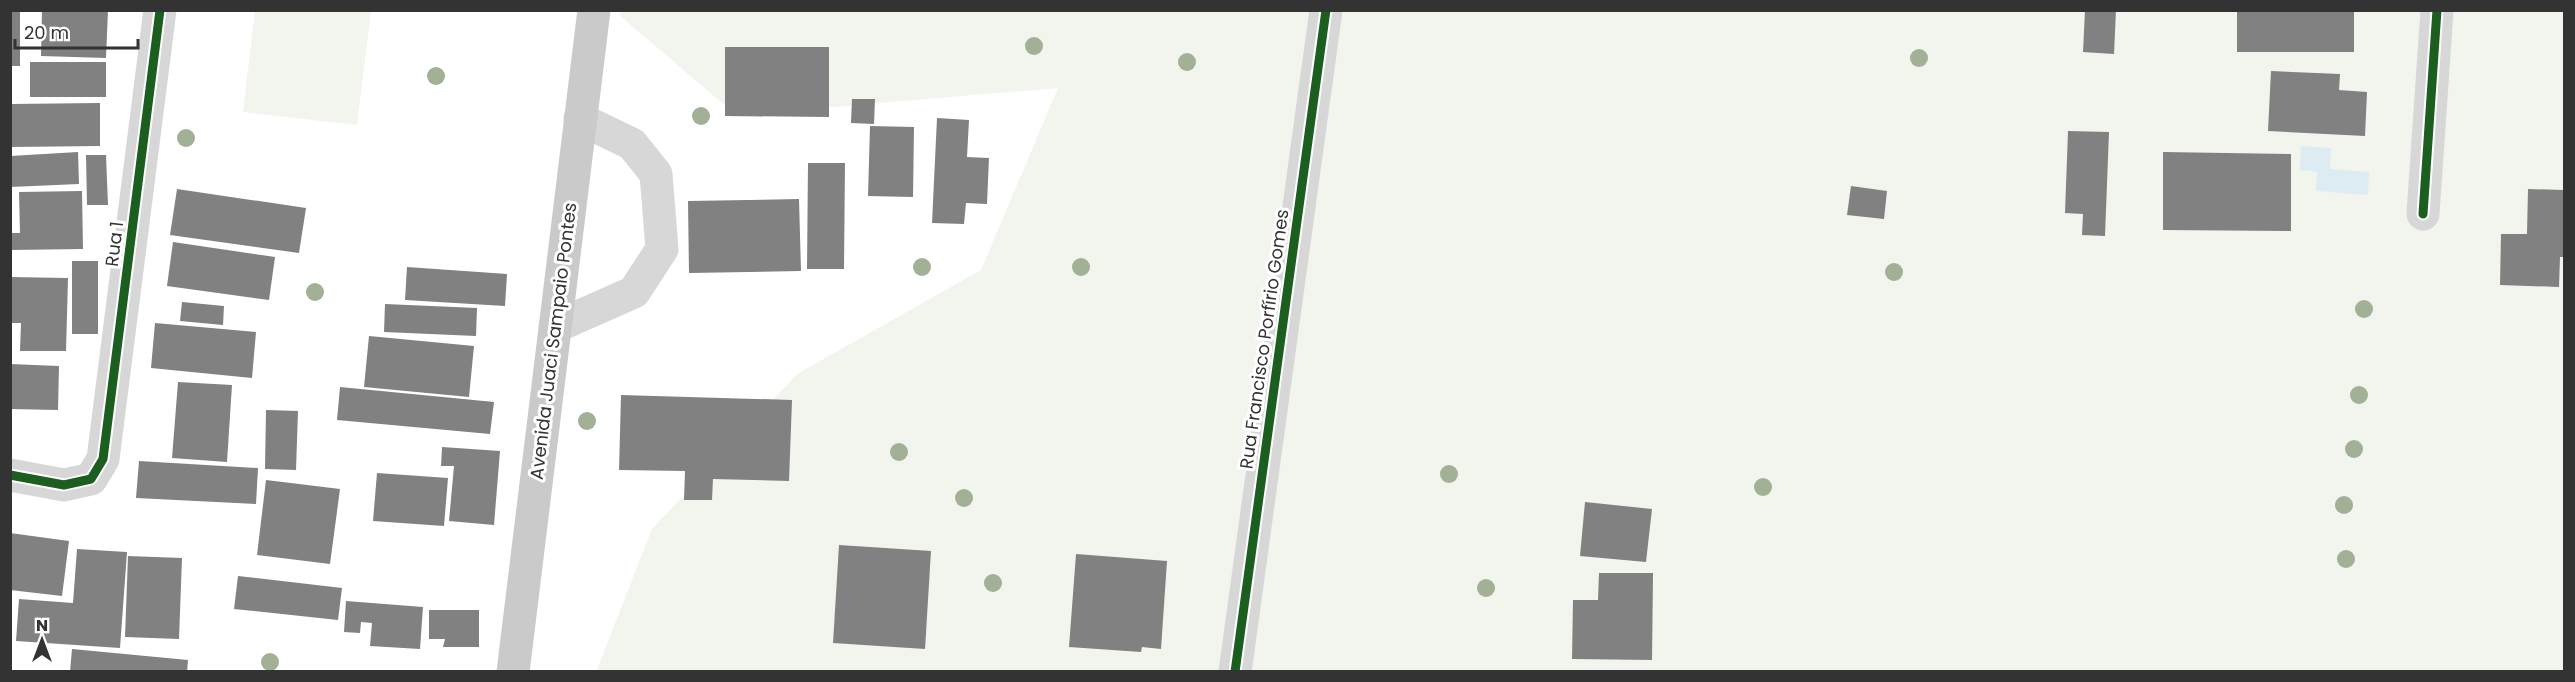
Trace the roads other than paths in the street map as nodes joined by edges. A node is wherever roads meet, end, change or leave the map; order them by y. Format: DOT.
graph roads {
  1 [pos="160,10"];
  2 [pos="594,10"];
  3 [pos="1326,10"];
  4 [pos="2437,10"];
  5 [pos="580,119"];
  6 [pos="2422,214"];
  7 [pos="555,327"];
  8 [pos="10,475"];
  9 [pos="513,672"];
  10 [pos="1235,672"];
  1 -- 8 [label="street, Rua 1"];
  2 -- 5 [label="main road, Avenida Juaci Sampaio Pontes"];
  3 -- 10 [label="street, Rua Francisco Porfírio Gomes"];
  4 -- 6 [label="street"];
  5 -- 7 [label="main road, Avenida Juaci Sampaio Pontes"];
  5 -- 7 [label="street"];
  7 -- 9 [label="main road, Avenida Juaci Sampaio Pontes"];
}
